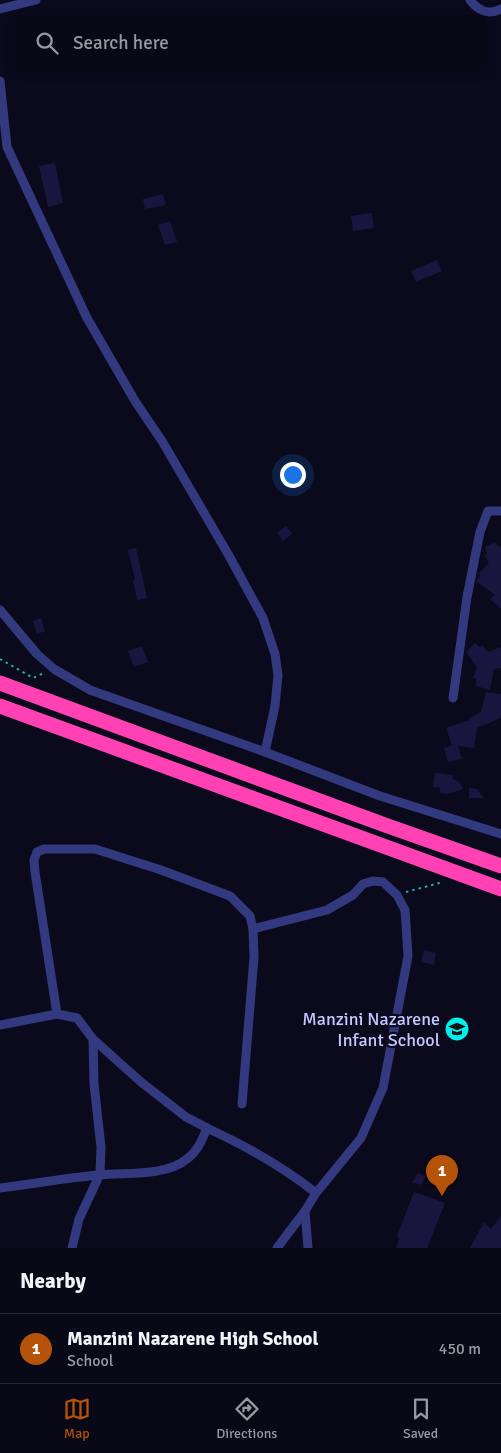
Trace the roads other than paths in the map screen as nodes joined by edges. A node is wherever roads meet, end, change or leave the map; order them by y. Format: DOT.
graph roads {
  1 [pos="36,0"];
  2 [pos="470,0"];
  3 [pos="0,9"];
  4 [pos="501,10"];
  5 [pos="0,81"];
  6 [pos="501,511"];
  7 [pos="0,610"];
  8 [pos="0,683"];
  9 [pos="454,698"];
  10 [pos="0,706"];
  11 [pos="265,752"];
  12 [pos="501,834"];
  13 [pos="501,866"];
  14 [pos="501,889"];
  15 [pos="252,929"];
  16 [pos="57,1014"];
  17 [pos="0,1025"];
  18 [pos="94,1039"];
  19 [pos="242,1104"];
  20 [pos="207,1128"];
  21 [pos="100,1174"];
  22 [pos="0,1188"];
  23 [pos="316,1193"];
  24 [pos="305,1211"];
  25 [pos="72,1248"];
  26 [pos="277,1248"];
  27 [pos="308,1248"];
  1 -- 3 [label="street"];
  2 -- 4 [label="street"];
  5 -- 11 [label="street"];
  6 -- 9 [label="street"];
  7 -- 11 [label="street"];
  8 -- 13 [label="highway"];
  10 -- 14 [label="highway"];
  11 -- 12 [label="street"];
  15 -- 16 [label="street"];
  15 -- 19 [label="street"];
  15 -- 23 [label="street"];
  16 -- 17 [label="street"];
  16 -- 18 [label="street"];
  18 -- 20 [label="street"];
  18 -- 21 [label="street"];
  20 -- 21 [label="street"];
  20 -- 23 [label="street"];
  21 -- 22 [label="street"];
  21 -- 25 [label="street"];
  23 -- 24 [label="street"];
  24 -- 26 [label="street"];
  24 -- 27 [label="street"];
}
